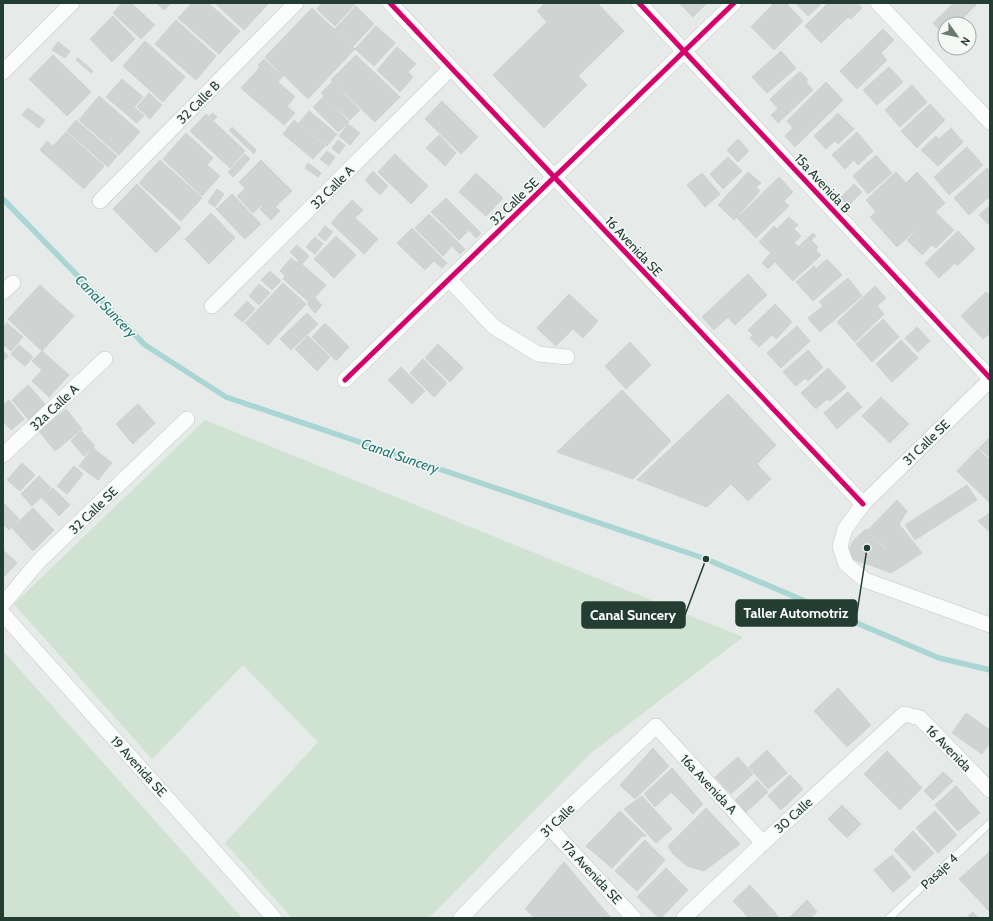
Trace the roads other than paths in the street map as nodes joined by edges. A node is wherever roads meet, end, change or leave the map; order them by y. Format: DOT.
graph roads {
  1 [pos="72,3"];
  2 [pos="296,3"];
  3 [pos="390,3"];
  4 [pos="639,3"];
  5 [pos="734,3"];
  6 [pos="878,3"];
  7 [pos="685,51"];
  8 [pos="451,68"];
  9 [pos="3,72"];
  10 [pos="990,122"];
  11 [pos="554,177"];
  12 [pos="100,201"];
  13 [pos="450,279"];
  14 [pos="212,306"];
  15 [pos="567,357"];
  16 [pos="105,359"];
  17 [pos="990,379"];
  18 [pos="345,380"];
  19 [pos="186,419"];
  20 [pos="3,455"];
  21 [pos="862,504"];
  22 [pos="3,604"];
  23 [pos="3,614"];
  24 [pos="990,625"];
  25 [pos="904,714"];
  26 [pos="656,726"];
  27 [pos="990,790"];
  28 [pos="990,823"];
  29 [pos="549,827"];
  30 [pos="763,843"];
  31 [pos="274,918"];
  32 [pos="461,918"];
  33 [pos="634,918"];
  34 [pos="684,918"];
  35 [pos="889,918"];
  1 -- 9 [label="street"];
  2 -- 12 [label="street, 32 Calle B"];
  3 -- 8 [label="street, 16 Avenida SE"];
  4 -- 7 [label="street, 15a Avenida B"];
  5 -- 7 [label="street, 32 Calle SE"];
  6 -- 10 [label="street"];
  7 -- 11 [label="street, 32 Calle SE"];
  7 -- 17 [label="street, 15a Avenida B"];
  8 -- 11 [label="street, 16 Avenida SE"];
  8 -- 14 [label="street, 32 Calle A"];
  11 -- 13 [label="street, 32 Calle SE"];
  11 -- 21 [label="street, 16 Avenida SE"];
  13 -- 15 [label="street"];
  13 -- 18 [label="street, 32 Calle SE"];
  16 -- 20 [label="street, 32a Calle A"];
  17 -- 21 [label="street, 31 Calle SE"];
  19 -- 22 [label="street, 32 Calle SE"];
  21 -- 24 [label="street, 31 Calle SE"];
  23 -- 31 [label="street, 19 Avenida SE"];
  25 -- 27 [label="street, 16 Avenida"];
  25 -- 30 [label="street, 30 Calle"];
  26 -- 29 [label="street, 31 Calle"];
  26 -- 30 [label="street, 16a Avenida A"];
  28 -- 35 [label="lane, Pasaje 4"];
  29 -- 32 [label="street, 31 Calle"];
  29 -- 33 [label="street, 17a Avenida SE"];
  30 -- 34 [label="street, 30 Calle"];
}
